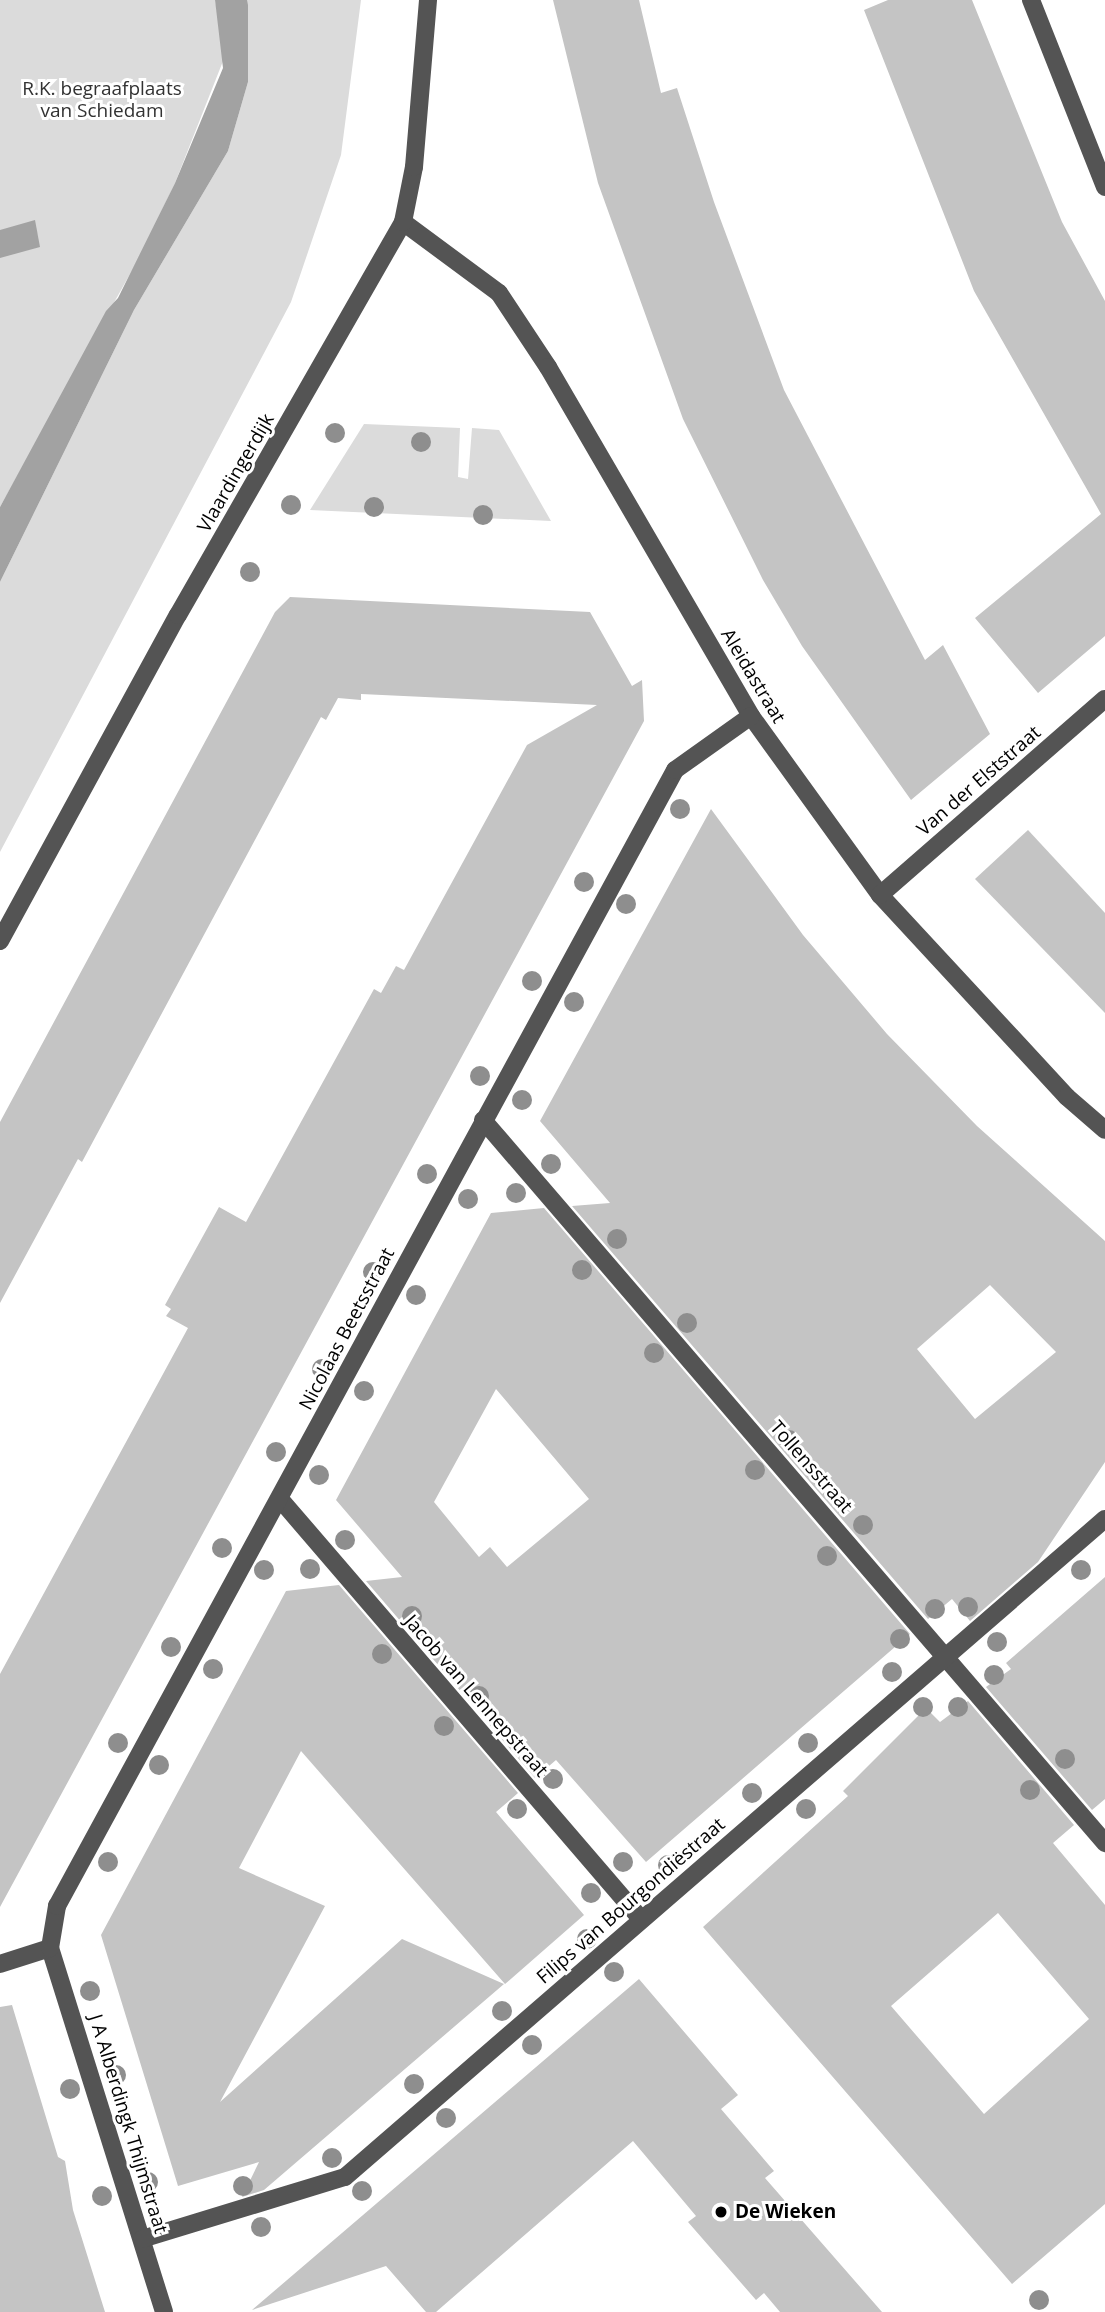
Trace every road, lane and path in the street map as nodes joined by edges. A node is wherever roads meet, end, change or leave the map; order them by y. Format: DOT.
graph roads {
  1 [pos="428,0"];
  2 [pos="1031,0"];
  3 [pos="1105,187"];
  4 [pos="403,222"];
  5 [pos="1105,699"];
  6 [pos="751,716"];
  7 [pos="880,895"];
  8 [pos="0,941"];
  9 [pos="484,1120"];
  10 [pos="1105,1130"];
  11 [pos="280,1499"];
  12 [pos="1105,1519"];
  13 [pos="946,1657"];
  14 [pos="1105,1843"];
  15 [pos="641,1919"];
  16 [pos="50,1948"];
  17 [pos="0,1964"];
  18 [pos="142,2239"];
  19 [pos="164,2312"];
  1 -- 4 [label="street, Vlaardingerdijk"];
  2 -- 3 [label="street"];
  4 -- 6 [label="street, Aleidastraat"];
  4 -- 8 [label="street, Vlaardingerdijk"];
  5 -- 7 [label="street, Van der Elststraat"];
  6 -- 7 [label="street, Aleidastraat"];
  6 -- 9 [label="street, Nicolaas Beetsstraat"];
  7 -- 10 [label="street, Aleidastraat"];
  9 -- 11 [label="street, Nicolaas Beetsstraat"];
  9 -- 13 [label="street, Tollensstraat"];
  11 -- 15 [label="street, Jacob van Lennepstraat"];
  11 -- 16 [label="street, Nicolaas Beetsstraat"];
  12 -- 13 [label="street, Filips van Bourgondiëstraat"];
  13 -- 14 [label="street, Tollensstraat"];
  13 -- 15 [label="street, Filips van Bourgondiëstraat"];
  15 -- 18 [label="street, Filips van Bourgondiëstraat"];
  16 -- 17 [label="street"];
  16 -- 18 [label="street, J A Alberdingk Thijmstraat"];
  18 -- 19 [label="street, J A Alberdingk Thijmstraat"];
}
